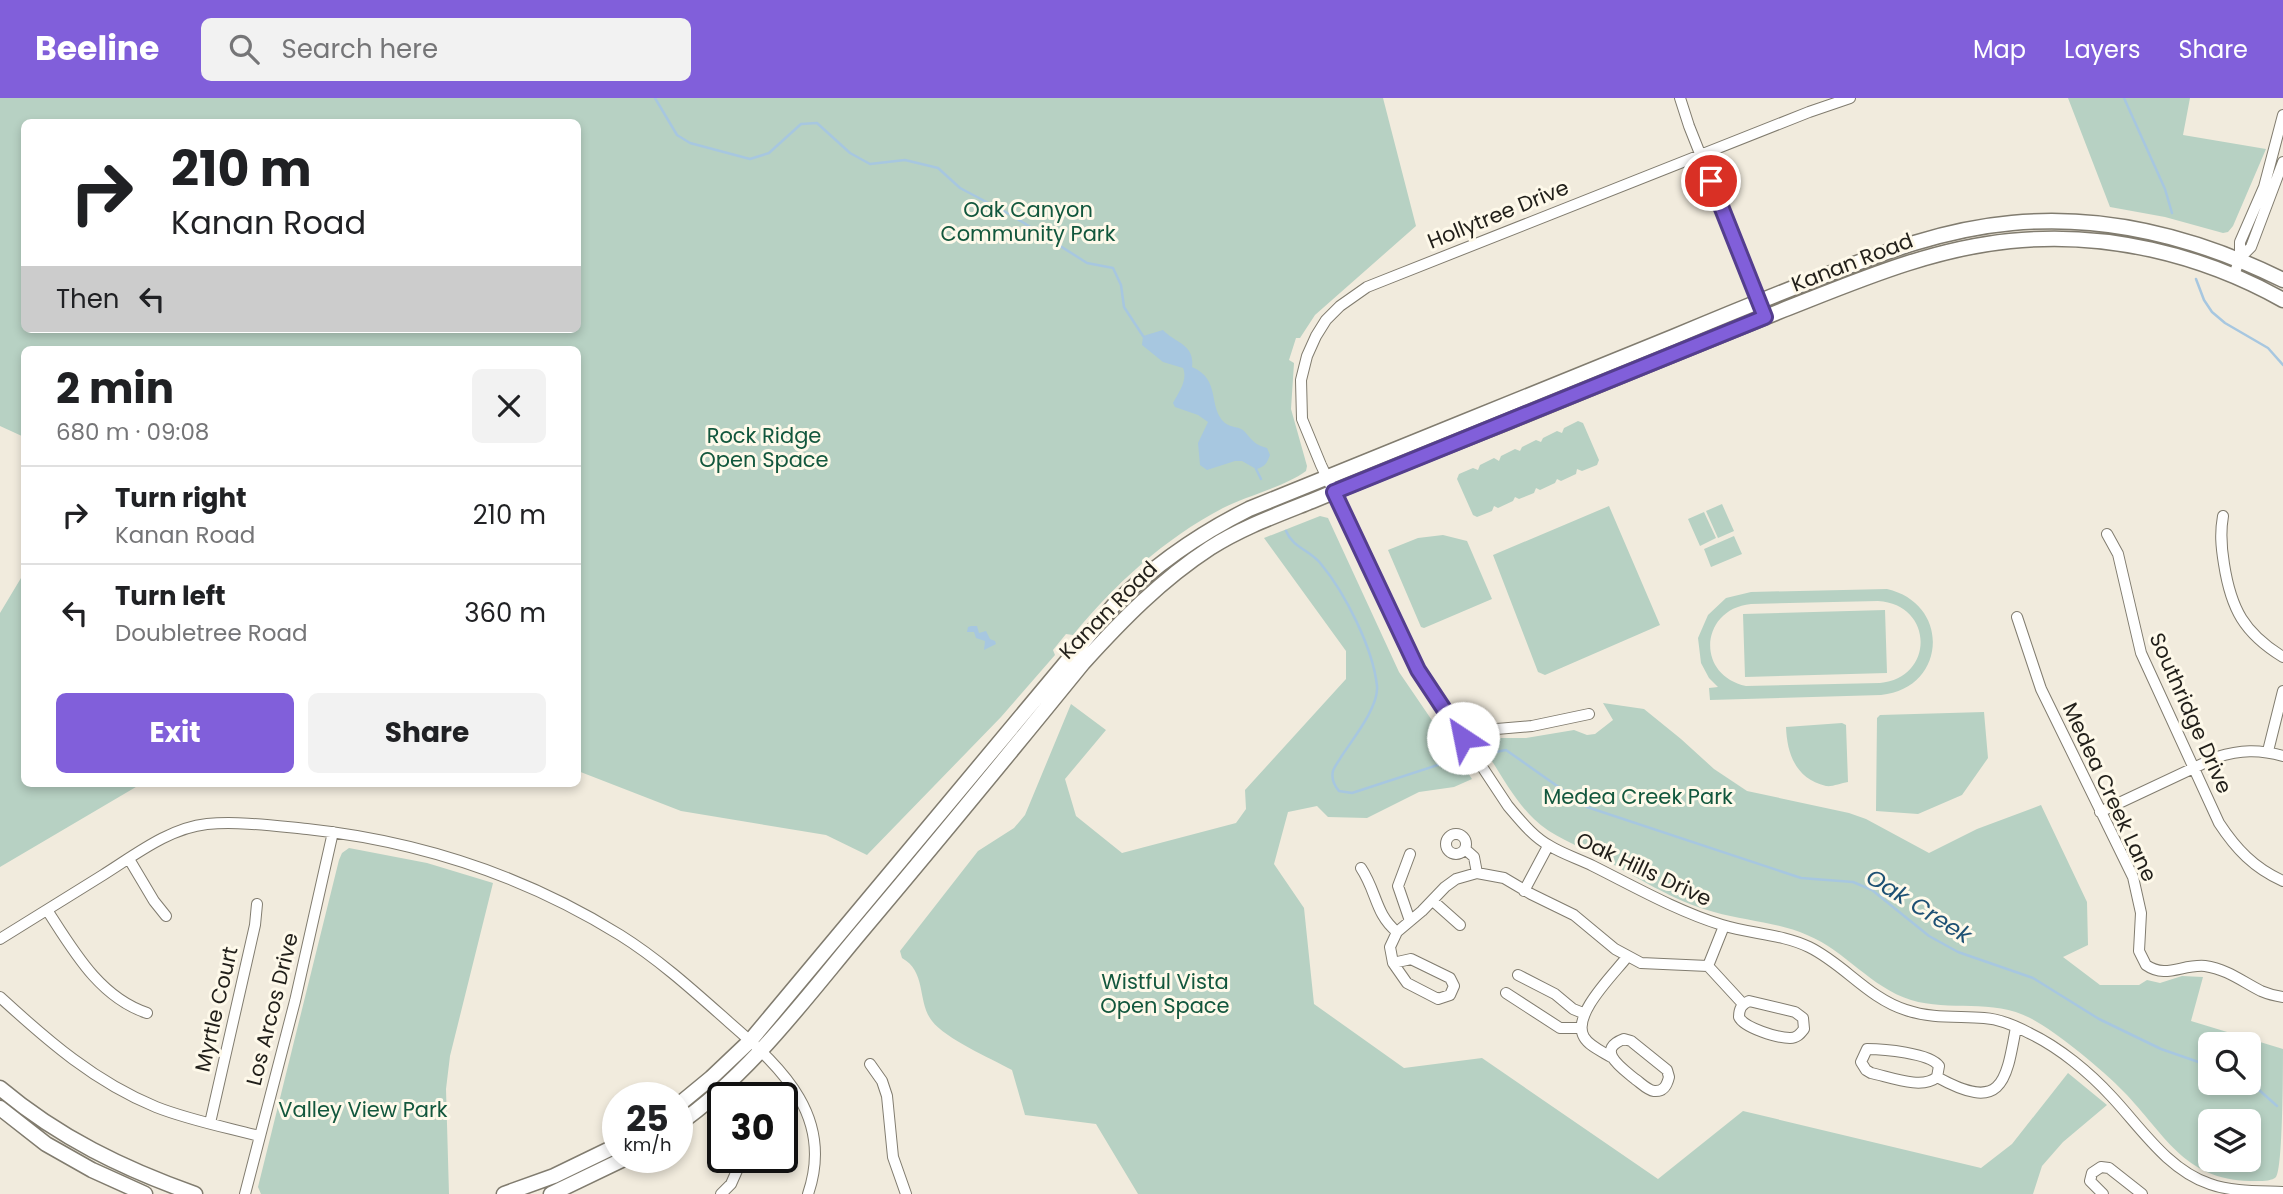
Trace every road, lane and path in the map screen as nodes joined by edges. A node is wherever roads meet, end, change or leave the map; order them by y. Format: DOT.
graph roads {
  1 [pos="1680,98"];
  2 [pos="1850,98"];
  3 [pos="2282,120"];
  4 [pos="1701,155"];
  5 [pos="2283,162"];
  6 [pos="2076,223"];
  7 [pos="2010,241"];
  8 [pos="2240,258"];
  9 [pos="2234,275"];
  10 [pos="2283,280"];
  11 [pos="2283,300"];
  12 [pos="1759,301"];
  13 [pos="1765,317"];
  14 [pos="1327,478"];
  15 [pos="1334,492"];
  16 [pos="2223,516"];
  17 [pos="2107,534"];
  18 [pos="2017,617"];
  19 [pos="2283,657"];
  20 [pos="2283,691"];
  21 [pos="1589,714"];
  22 [pos="1463,738"];
  23 [pos="2268,751"];
  24 [pos="2283,755"];
  25 [pos="2192,768"];
  26 [pos="2100,812"];
  27 [pos="334,832"];
  28 [pos="1548,846"];
  29 [pos="1465,849"];
  30 [pos="1410,854"];
  31 [pos="130,859"];
  32 [pos="1361,868"];
  33 [pos="1477,873"];
  34 [pos="2283,881"];
  35 [pos="1524,891"];
  36 [pos="1433,901"];
  37 [pos="257,904"];
  38 [pos="47,910"];
  39 [pos="166,916"];
  40 [pos="1410,921"];
  41 [pos="1460,925"];
  42 [pos="1724,926"];
  43 [pos="1397,932"];
  44 [pos="0,939"];
  45 [pos="1628,957"];
  46 [pos="1393,963"];
  47 [pos="1708,966"];
  48 [pos="1518,975"];
  49 [pos="1506,993"];
  50 [pos="0,997"];
  51 [pos="2283,998"];
  52 [pos="1743,1004"];
  53 [pos="146,1013"];
  54 [pos="1583,1013"];
  55 [pos="2016,1027"];
  56 [pos="1581,1028"];
  57 [pos="755,1045"];
  58 [pos="1611,1057"];
  59 [pos="870,1064"];
  60 [pos="1937,1077"];
  61 [pos="0,1088"];
  62 [pos="693,1093"];
  63 [pos="0,1108"];
  64 [pos="693,1112"];
  65 [pos="210,1122"];
  66 [pos="259,1136"];
  67 [pos="602,1153"];
  68 [pos="602,1169"];
  69 [pos="736,1173"];
  70 [pos="2225,1191"];
  71 [pos="2283,1192"];
  72 [pos="145,1194"];
  73 [pos="195,1194"];
  74 [pos="245,1194"];
  75 [pos="504,1194"];
  76 [pos="551,1194"];
  77 [pos="721,1194"];
  78 [pos="808,1194"];
  79 [pos="906,1194"];
  80 [pos="2103,1194"];
  81 [pos="2142,1194"];
  1 -- 4 [label="street"];
  2 -- 4 [label="street, Hollytree Drive"];
  3 -- 8 [label="street"];
  4 -- 12 [label="street"];
  4 -- 14 [label="street, Hollytree Drive"];
  5 -- 8 [label="street"];
  6 -- 7 [label="main road"];
  6 -- 8 [label="main road, Kanan Road"];
  6 -- 12 [label="main road, Kanan Road"];
  7 -- 9 [label="main road, Kanan Road"];
  7 -- 13 [label="main road, Kanan Road"];
  8 -- 9 [label="street"];
  8 -- 10 [label="main road, Kanan Road"];
  9 -- 11 [label="main road, Kanan Road"];
  12 -- 13 [label="street"];
  12 -- 14 [label="main road, Kanan Road"];
  13 -- 15 [label="main road, Kanan Road"];
  14 -- 15 [label="street, Oak Hills Drive"];
  14 -- 57 [label="main road, Kanan Road"];
  15 -- 22 [label="street, Oak Hills Drive"];
  15 -- 57 [label="main road, Kanan Road"];
  16 -- 19 [label="street"];
  17 -- 25 [label="street, Southridge Drive"];
  18 -- 26 [label="street, Medea Creek Lane"];
  20 -- 23 [label="street"];
  21 -- 22 [label="street"];
  22 -- 28 [label="street, Oak Hills Drive"];
  23 -- 24 [label="street"];
  23 -- 25 [label="street"];
  25 -- 26 [label="street"];
  25 -- 34 [label="street, Southridge Drive"];
  26 -- 51 [label="street, Medea Creek Lane"];
  27 -- 31 [label="street"];
  27 -- 57 [label="street"];
  27 -- 66 [label="street, Los Arcos Drive"];
  28 -- 35 [label="street"];
  28 -- 42 [label="street, Oak Hills Drive"];
  29 -- 33 [label="street"];
  30 -- 40 [label="street"];
  31 -- 38 [label="street"];
  31 -- 39 [label="street"];
  32 -- 43 [label="street"];
  33 -- 35 [label="street"];
  33 -- 36 [label="street"];
  35 -- 45 [label="street"];
  36 -- 40 [label="street"];
  36 -- 41 [label="street"];
  37 -- 65 [label="street, Myrtle Court"];
  38 -- 44 [label="street"];
  38 -- 53 [label="street"];
  40 -- 43 [label="street"];
  42 -- 47 [label="street"];
  42 -- 55 [label="street, Oak Hills Drive"];
  43 -- 46 [label="street"];
  45 -- 47 [label="street"];
  45 -- 54 [label="street"];
  46 -- 46 [label="street"];
  47 -- 52 [label="street"];
  48 -- 54 [label="street"];
  49 -- 56 [label="street"];
  50 -- 65 [label="street"];
  52 -- 52 [label="street"];
  54 -- 56 [label="street"];
  55 -- 60 [label="street"];
  55 -- 70 [label="street, Oak Hills Drive"];
  56 -- 58 [label="street"];
  57 -- 62 [label="main road, Kanan Road"];
  57 -- 64 [label="main road, Kanan Road"];
  57 -- 78 [label="street"];
  58 -- 58 [label="street"];
  59 -- 79 [label="street"];
  60 -- 60 [label="street"];
  61 -- 73 [label="main road"];
  63 -- 72 [label="main road"];
  65 -- 66 [label="street"];
  66 -- 74 [label="street, Los Arcos Drive"];
  67 -- 75 [label="main road"];
  68 -- 76 [label="main road"];
  69 -- 77 [label="street"];
  70 -- 71 [label="street, Oak Hills Drive"];
  80 -- 81 [label="street"];
}
